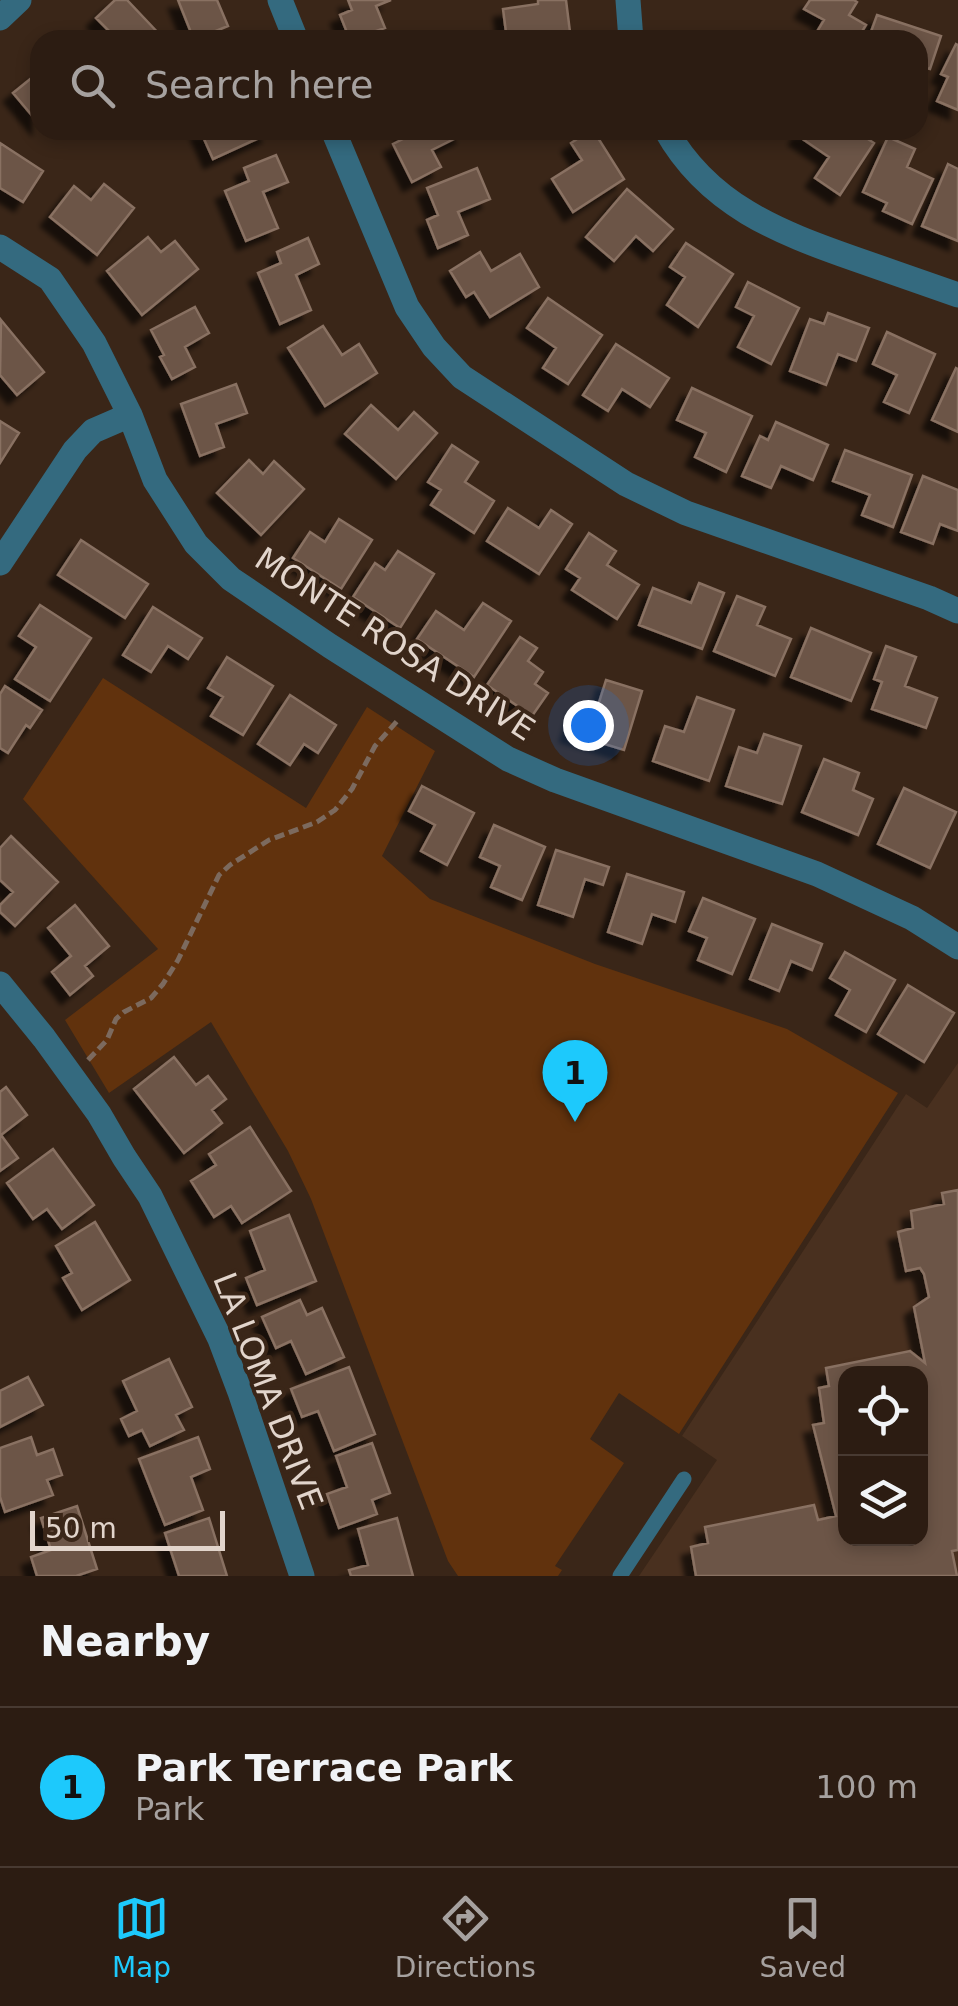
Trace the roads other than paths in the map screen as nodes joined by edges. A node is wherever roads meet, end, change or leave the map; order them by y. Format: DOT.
graph roads {
  1 [pos="19,0"];
  2 [pos="280,0"];
  3 [pos="628,0"];
  4 [pos="0,18"];
  5 [pos="292,30"];
  6 [pos="631,30"];
  7 [pos="338,140"];
  8 [pos="671,140"];
  9 [pos="0,247"];
  10 [pos="958,295"];
  11 [pos="130,415"];
  12 [pos="0,563"];
  13 [pos="958,610"];
  14 [pos="958,947"];
  15 [pos="0,984"];
  16 [pos="684,1478"];
  17 [pos="302,1576"];
  18 [pos="620,1576"];
  1 -- 4 [label="street"];
  2 -- 5 [label="street"];
  3 -- 6 [label="street"];
  7 -- 13 [label="street"];
  8 -- 10 [label="street"];
  9 -- 11 [label="street, MONTE ROSA DRIVE"];
  11 -- 12 [label="street"];
  11 -- 14 [label="street, MONTE ROSA DRIVE"];
  15 -- 17 [label="street, LA LOMA DRIVE"];
  16 -- 18 [label="lane"];
}
